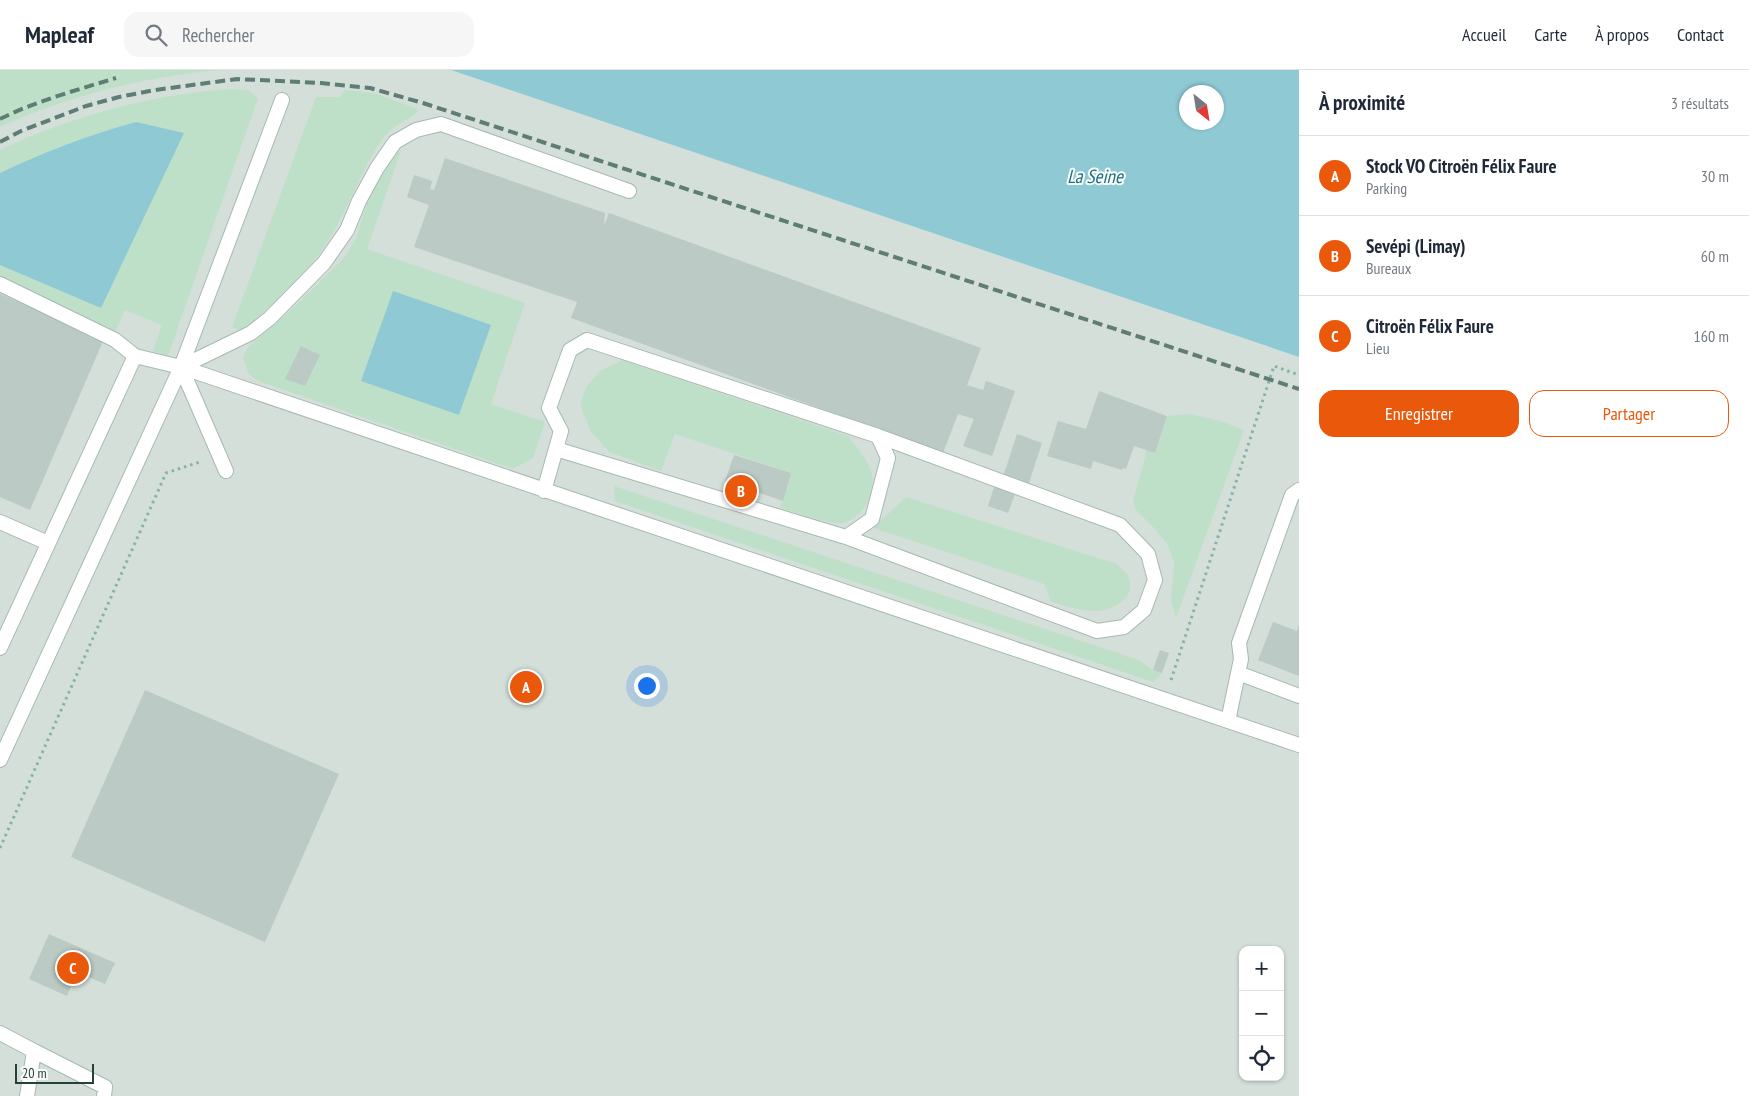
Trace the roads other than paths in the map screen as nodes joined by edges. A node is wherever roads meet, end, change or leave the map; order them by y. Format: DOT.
graph roads {
  1 [pos="282,100"];
  2 [pos="629,191"];
  3 [pos="0,284"];
  4 [pos="135,356"];
  5 [pos="181,367"];
  6 [pos="878,436"];
  7 [pos="556,450"];
  8 [pos="226,471"];
  9 [pos="1299,490"];
  10 [pos="544,491"];
  11 [pos="0,522"];
  12 [pos="846,537"];
  13 [pos="48,543"];
  14 [pos="0,648"];
  15 [pos="1238,673"];
  16 [pos="1299,696"];
  17 [pos="1228,722"];
  18 [pos="1299,745"];
  19 [pos="0,760"];
  20 [pos="0,1033"];
  21 [pos="34,1051"];
  22 [pos="26,1096"];
  23 [pos="104,1096"];
  1 -- 5 [label="lane"];
  2 -- 5 [label="lane"];
  3 -- 4 [label="lane"];
  4 -- 5 [label="lane"];
  4 -- 13 [label="lane"];
  5 -- 8 [label="lane"];
  5 -- 10 [label="lane"];
  5 -- 19 [label="lane"];
  6 -- 7 [label="lane"];
  6 -- 12 [label="lane"];
  6 -- 12 [label="lane"];
  7 -- 10 [label="lane"];
  7 -- 12 [label="lane"];
  9 -- 15 [label="lane"];
  10 -- 17 [label="lane"];
  11 -- 13 [label="lane"];
  13 -- 14 [label="lane"];
  15 -- 16 [label="lane"];
  15 -- 17 [label="lane"];
  17 -- 18 [label="lane"];
  20 -- 21 [label="lane"];
  21 -- 22 [label="lane"];
  21 -- 23 [label="lane"];
}
